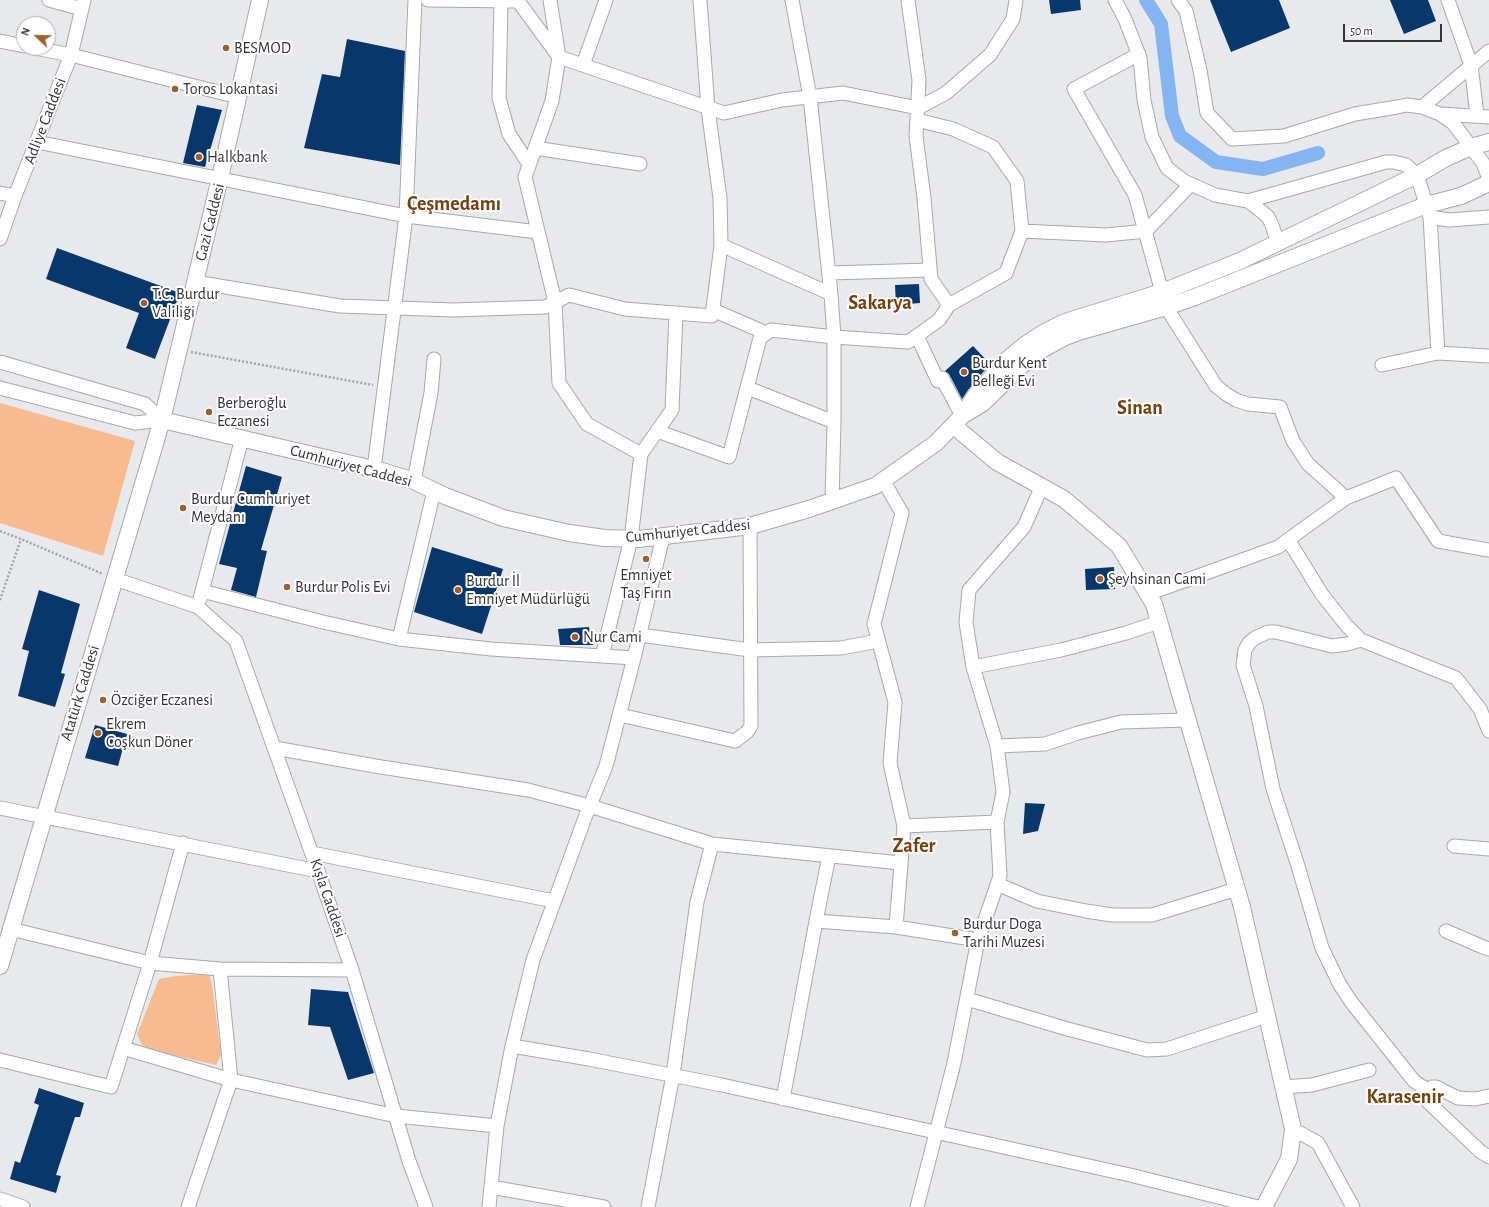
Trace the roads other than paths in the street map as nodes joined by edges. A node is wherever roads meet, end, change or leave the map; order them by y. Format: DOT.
graph roads {
  1 [pos="49,0"];
  2 [pos="260,0"];
  3 [pos="415,0"];
  4 [pos="428,0"];
  5 [pos="474,0"];
  6 [pos="550,0"];
  7 [pos="606,0"];
  8 [pos="700,0"];
  9 [pos="792,0"];
  10 [pos="908,0"];
  11 [pos="1016,0"];
  12 [pos="1115,0"];
  13 [pos="1178,0"];
  14 [pos="1448,0"];
  15 [pos="506,1"];
  16 [pos="83,4"];
  17 [pos="0,41"];
  18 [pos="16,44"];
  19 [pos="1489,50"];
  20 [pos="56,52"];
  21 [pos="1139,54"];
  22 [pos="71,55"];
  23 [pos="559,57"];
  24 [pos="583,65"];
  25 [pos="1471,65"];
  26 [pos="238,97"];
  27 [pos="810,97"];
  28 [pos="1422,107"];
  29 [pos="708,108"];
  30 [pos="917,114"];
  31 [pos="1440,114"];
  32 [pos="1483,116"];
  33 [pos="37,142"];
  34 [pos="1489,142"];
  35 [pos="534,148"];
  36 [pos="1471,148"];
  37 [pos="529,164"];
  38 [pos="640,164"];
  39 [pos="1417,175"];
  40 [pos="220,178"];
  41 [pos="1489,179"];
  42 [pos="1489,183"];
  43 [pos="1190,184"];
  44 [pos="0,192"];
  45 [pos="15,196"];
  46 [pos="1248,201"];
  47 [pos="1428,211"];
  48 [pos="406,216"];
  49 [pos="1489,217"];
  50 [pos="1022,231"];
  51 [pos="1146,231"];
  52 [pos="538,232"];
  53 [pos="0,239"];
  54 [pos="1278,244"];
  55 [pos="721,245"];
  56 [pos="930,270"];
  57 [pos="830,274"];
  58 [pos="195,282"];
  59 [pos="831,294"];
  60 [pos="1164,300"];
  61 [pos="554,302"];
  62 [pos="949,305"];
  63 [pos="395,308"];
  64 [pos="713,310"];
  65 [pos="676,313"];
  66 [pos="766,334"];
  67 [pos="917,336"];
  68 [pos="834,337"];
  69 [pos="1438,353"];
  70 [pos="1489,356"];
  71 [pos="434,359"];
  72 [pos="0,362"];
  73 [pos="1382,365"];
  74 [pos="0,388"];
  75 [pos="748,388"];
  76 [pos="162,420"];
  77 [pos="958,421"];
  78 [pos="834,422"];
  79 [pos="657,431"];
  80 [pos="242,438"];
  81 [pos="640,454"];
  82 [pos="374,469"];
  83 [pos="883,480"];
  84 [pos="414,481"];
  85 [pos="1042,486"];
  86 [pos="434,491"];
  87 [pos="1346,498"];
  88 [pos="832,501"];
  89 [pos="750,526"];
  90 [pos="663,537"];
  91 [pos="631,539"];
  92 [pos="1289,541"];
  93 [pos="1489,550"];
  94 [pos="114,579"];
  95 [pos="202,592"];
  96 [pos="1148,594"];
  97 [pos="198,607"];
  98 [pos="1160,622"];
  99 [pos="640,635"];
  100 [pos="399,639"];
  101 [pos="1361,640"];
  102 [pos="878,641"];
  103 [pos="750,650"];
  104 [pos="602,656"];
  105 [pos="634,658"];
  106 [pos="973,667"];
  107 [pos="620,715"];
  108 [pos="1187,720"];
  109 [pos="1489,731"];
  110 [pos="997,746"];
  111 [pos="275,748"];
  112 [pos="590,806"];
  113 [pos="0,808"];
  114 [pos="44,816"];
  115 [pos="997,822"];
  116 [pos="904,826"];
  117 [pos="183,843"];
  118 [pos="712,844"];
  119 [pos="1454,846"];
  120 [pos="1489,848"];
  121 [pos="312,853"];
  122 [pos="829,856"];
  123 [pos="901,864"];
  124 [pos="318,871"];
  125 [pos="997,884"];
  126 [pos="1237,889"];
  127 [pos="554,901"];
  128 [pos="816,921"];
  129 [pos="896,927"];
  130 [pos="11,929"];
  131 [pos="1446,931"];
  132 [pos="978,940"];
  133 [pos="1489,949"];
  134 [pos="150,963"];
  135 [pos="0,966"];
  136 [pos="220,969"];
  137 [pos="352,970"];
  138 [pos="967,999"];
  139 [pos="1267,1016"];
  140 [pos="512,1046"];
  141 [pos="123,1048"];
  142 [pos="0,1060"];
  143 [pos="1369,1070"];
  144 [pos="673,1075"];
  145 [pos="231,1080"];
  146 [pos="1284,1088"];
  147 [pos="1426,1090"];
  148 [pos="1489,1096"];
  149 [pos="783,1099"];
  150 [pos="396,1116"];
  151 [pos="497,1126"];
  152 [pos="1293,1129"];
  153 [pos="936,1132"];
  154 [pos="1489,1157"];
  155 [pos="491,1187"];
  156 [pos="0,1199"];
  157 [pos="23,1207"];
  158 [pos="188,1207"];
  159 [pos="426,1207"];
  160 [pos="488,1207"];
  161 [pos="604,1207"];
  162 [pos="648,1207"];
  163 [pos="917,1207"];
  164 [pos="1258,1207"];
  165 [pos="1264,1207"];
  166 [pos="1353,1207"];
  1 -- 16 [label="street"];
  2 -- 26 [label="main road, Gazi Caddesi"];
  3 -- 48 [label="street"];
  4 -- 5 [label="street"];
  5 -- 15 [label="street"];
  6 -- 23 [label="street"];
  7 -- 24 [label="street"];
  8 -- 29 [label="street"];
  9 -- 27 [label="street"];
  10 -- 30 [label="street"];
  11 -- 30 [label="street"];
  12 -- 21 [label="street"];
  13 -- 28 [label="street"];
  14 -- 25 [label="street"];
  15 -- 23 [label="street"];
  15 -- 37 [label="street"];
  16 -- 22 [label="street, Adliye Caddesi"];
  17 -- 18 [label="street"];
  19 -- 25 [label="street"];
  20 -- 22 [label="street"];
  21 -- 43 [label="street"];
  21 -- 51 [label="street"];
  22 -- 26 [label="street"];
  22 -- 33 [label="street, Adliye Caddesi"];
  23 -- 24 [label="street"];
  23 -- 35 [label="street"];
  24 -- 29 [label="street"];
  25 -- 28 [label="street"];
  25 -- 32 [label="street"];
  26 -- 40 [label="main road, Gazi Caddesi"];
  27 -- 29 [label="street"];
  27 -- 30 [label="street"];
  27 -- 57 [label="street"];
  28 -- 31 [label="street"];
  29 -- 55 [label="street"];
  30 -- 50 [label="street"];
  30 -- 56 [label="street"];
  31 -- 32 [label="street"];
  31 -- 36 [label="street"];
  33 -- 40 [label="street"];
  33 -- 45 [label="street, Adliye Caddesi"];
  34 -- 36 [label="main road"];
  35 -- 37 [label="street"];
  35 -- 38 [label="street"];
  36 -- 39 [label="main road"];
  36 -- 41 [label="street"];
  37 -- 52 [label="street"];
  39 -- 46 [label="street"];
  39 -- 47 [label="street"];
  39 -- 54 [label="main road"];
  40 -- 48 [label="street"];
  40 -- 58 [label="main road, Gazi Caddesi"];
  42 -- 47 [label="main road"];
  43 -- 46 [label="street"];
  43 -- 51 [label="street"];
  44 -- 45 [label="street"];
  45 -- 53 [label="street, Adliye Caddesi"];
  46 -- 54 [label="street"];
  47 -- 49 [label="street"];
  47 -- 60 [label="main road"];
  47 -- 69 [label="street"];
  48 -- 52 [label="street"];
  48 -- 63 [label="street"];
  50 -- 51 [label="street"];
  50 -- 62 [label="street"];
  51 -- 60 [label="street"];
  52 -- 61 [label="street"];
  54 -- 60 [label="main road"];
  55 -- 59 [label="street"];
  55 -- 64 [label="street"];
  56 -- 57 [label="street"];
  56 -- 62 [label="street"];
  57 -- 59 [label="street"];
  58 -- 63 [label="street"];
  58 -- 76 [label="main road, Gazi Caddesi"];
  59 -- 68 [label="street"];
  60 -- 77 [label="main road, Cumhuriyet Caddesi"];
  60 -- 87 [label="street"];
  61 -- 63 [label="street"];
  61 -- 65 [label="street"];
  61 -- 81 [label="street"];
  62 -- 67 [label="street"];
  63 -- 82 [label="street"];
  64 -- 65 [label="street"];
  64 -- 66 [label="street"];
  65 -- 79 [label="street"];
  66 -- 68 [label="street"];
  66 -- 75 [label="street"];
  67 -- 68 [label="street"];
  67 -- 77 [label="street"];
  68 -- 78 [label="street"];
  69 -- 70 [label="street"];
  69 -- 73 [label="street"];
  71 -- 84 [label="street"];
  72 -- 76 [label="street"];
  74 -- 76 [label="street"];
  75 -- 78 [label="street"];
  75 -- 79 [label="street"];
  76 -- 80 [label="main road, Cumhuriyet Caddesi"];
  76 -- 94 [label="main road, Atatürk Caddesi"];
  77 -- 83 [label="main road, Cumhuriyet Caddesi"];
  77 -- 85 [label="main road"];
  78 -- 88 [label="street"];
  79 -- 81 [label="street"];
  80 -- 82 [label="main road, Cumhuriyet Caddesi"];
  80 -- 95 [label="street"];
  81 -- 91 [label="street"];
  82 -- 84 [label="main road, Cumhuriyet Caddesi"];
  83 -- 88 [label="main road, Cumhuriyet Caddesi"];
  83 -- 102 [label="street"];
  84 -- 86 [label="main road, Cumhuriyet Caddesi"];
  85 -- 96 [label="main road"];
  85 -- 106 [label="street"];
  86 -- 91 [label="main road, Cumhuriyet Caddesi"];
  86 -- 100 [label="street"];
  87 -- 92 [label="street"];
  87 -- 93 [label="street"];
  88 -- 89 [label="main road, Cumhuriyet Caddesi"];
  89 -- 90 [label="main road, Cumhuriyet Caddesi"];
  89 -- 103 [label="street"];
  90 -- 91 [label="main road, Cumhuriyet Caddesi"];
  90 -- 99 [label="street"];
  91 -- 104 [label="street"];
  92 -- 96 [label="street"];
  92 -- 101 [label="street"];
  94 -- 97 [label="street"];
  94 -- 114 [label="main road, Atatürk Caddesi"];
  95 -- 97 [label="street"];
  95 -- 100 [label="street"];
  96 -- 98 [label="main road"];
  97 -- 111 [label="street, Kışla Caddesi"];
  98 -- 106 [label="street"];
  98 -- 108 [label="main road"];
  99 -- 103 [label="street"];
  99 -- 105 [label="street"];
  100 -- 104 [label="street"];
  101 -- 109 [label="street"];
  101 -- 147 [label="street"];
  102 -- 103 [label="street"];
  102 -- 116 [label="street"];
  103 -- 107 [label="street"];
  104 -- 105 [label="street"];
  105 -- 107 [label="street"];
  106 -- 110 [label="street"];
  107 -- 112 [label="street"];
  108 -- 110 [label="street"];
  108 -- 126 [label="main road"];
  110 -- 115 [label="street"];
  111 -- 112 [label="street"];
  111 -- 121 [label="street, Kışla Caddesi"];
  112 -- 118 [label="street"];
  112 -- 127 [label="street"];
  113 -- 114 [label="street"];
  114 -- 117 [label="street"];
  114 -- 130 [label="main road, Atatürk Caddesi"];
  115 -- 116 [label="street"];
  115 -- 125 [label="street"];
  116 -- 123 [label="street"];
  117 -- 124 [label="street"];
  117 -- 134 [label="street"];
  118 -- 122 [label="street"];
  118 -- 144 [label="street"];
  119 -- 120 [label="street"];
  121 -- 124 [label="street, Kışla Caddesi"];
  121 -- 127 [label="street"];
  122 -- 123 [label="street"];
  122 -- 128 [label="street"];
  123 -- 129 [label="street"];
  124 -- 137 [label="street, Kışla Caddesi"];
  125 -- 126 [label="street"];
  125 -- 132 [label="street"];
  126 -- 139 [label="main road"];
  127 -- 140 [label="street"];
  128 -- 129 [label="street"];
  128 -- 149 [label="street"];
  129 -- 132 [label="street"];
  130 -- 134 [label="street"];
  130 -- 135 [label="main road, Atatürk Caddesi"];
  131 -- 133 [label="street"];
  132 -- 138 [label="street"];
  134 -- 136 [label="street"];
  134 -- 141 [label="street"];
  136 -- 137 [label="street"];
  136 -- 145 [label="street"];
  137 -- 150 [label="street, Kışla Caddesi"];
  138 -- 139 [label="street"];
  138 -- 153 [label="street"];
  139 -- 146 [label="main road"];
  140 -- 144 [label="street"];
  140 -- 151 [label="street"];
  141 -- 142 [label="street"];
  141 -- 145 [label="street"];
  143 -- 146 [label="street"];
  144 -- 149 [label="street"];
  144 -- 162 [label="street"];
  145 -- 150 [label="street"];
  145 -- 158 [label="street"];
  146 -- 152 [label="main road"];
  147 -- 148 [label="street"];
  147 -- 154 [label="street"];
  149 -- 153 [label="street"];
  150 -- 151 [label="street"];
  150 -- 159 [label="street, Kışla Caddesi"];
  151 -- 155 [label="street"];
  152 -- 165 [label="main road"];
  152 -- 166 [label="street"];
  153 -- 163 [label="street"];
  153 -- 164 [label="street"];
  155 -- 160 [label="street"];
  155 -- 161 [label="street"];
  156 -- 157 [label="street"];
}
